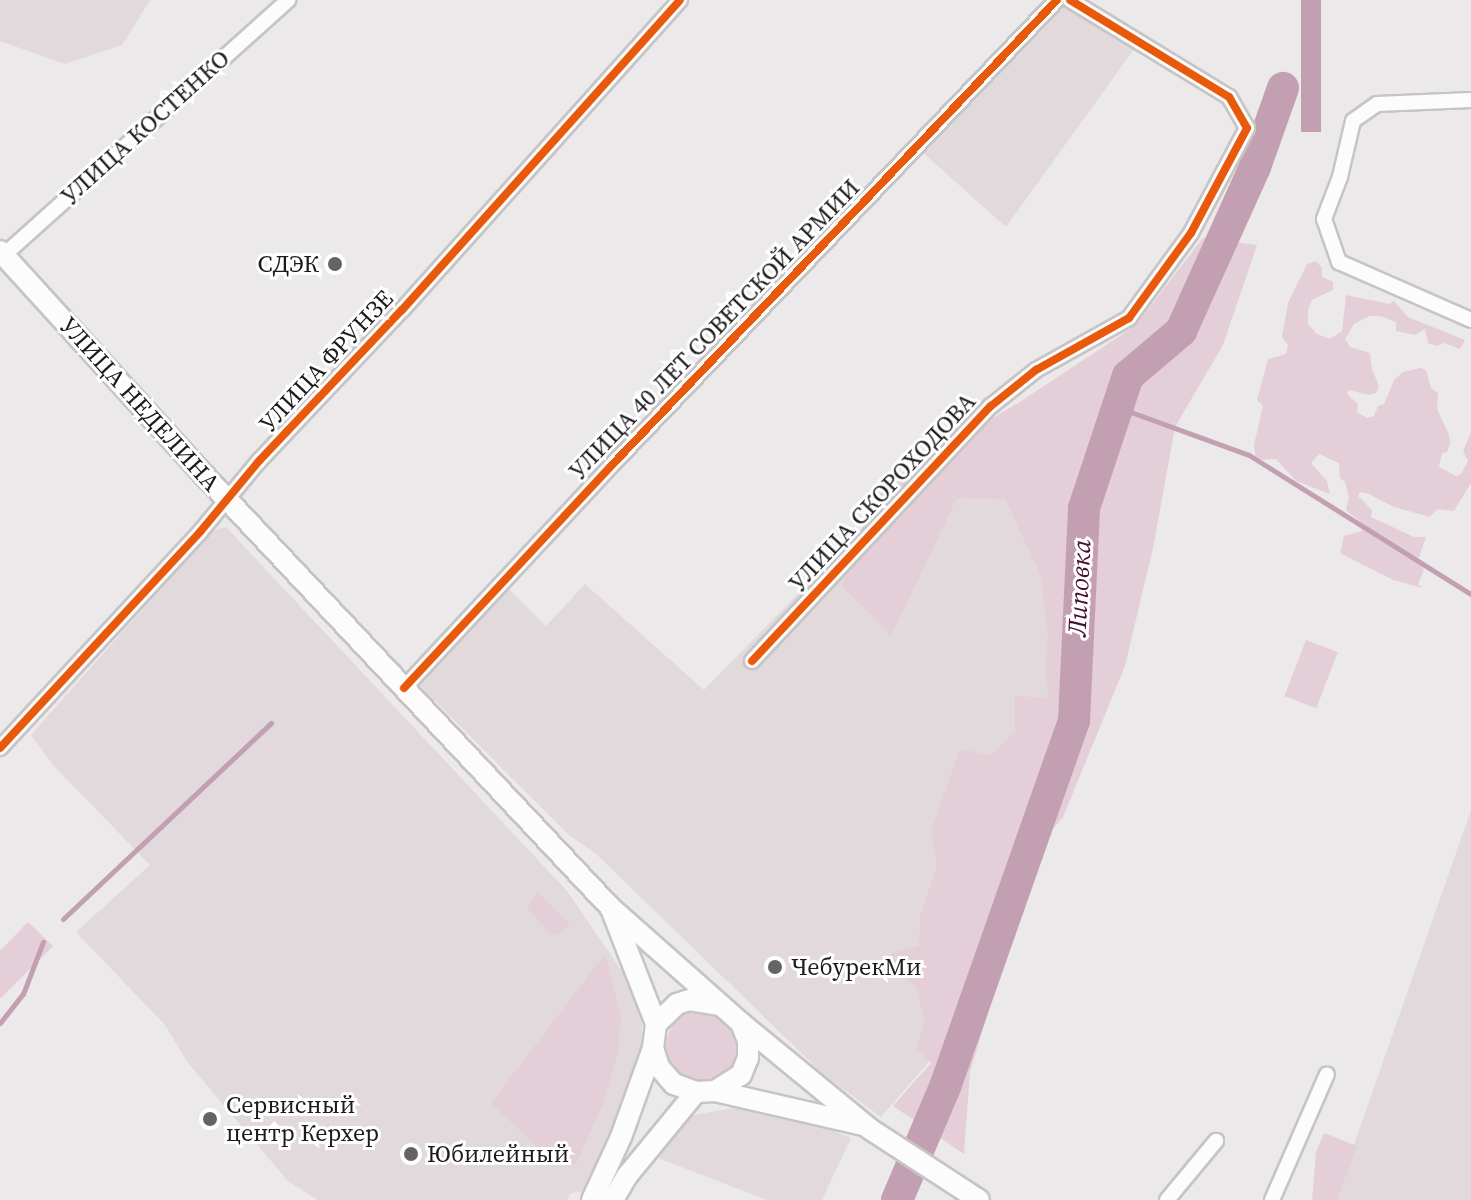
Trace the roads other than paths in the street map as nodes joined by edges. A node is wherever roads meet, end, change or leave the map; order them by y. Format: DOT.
graph roads {
  1 [pos="288,0"];
  2 [pos="680,0"];
  3 [pos="1057,0"];
  4 [pos="1070,0"];
  5 [pos="1471,100"];
  6 [pos="2,253"];
  7 [pos="1471,320"];
  8 [pos="226,498"];
  9 [pos="752,661"];
  10 [pos="404,688"];
  11 [pos="0,748"];
  12 [pos="610,907"];
  13 [pos="722,1005"];
  14 [pos="741,1023"];
  15 [pos="656,1024"];
  16 [pos="653,1048"];
  17 [pos="1327,1074"];
  18 [pos="706,1092"];
  19 [pos="868,1127"];
  20 [pos="1216,1141"];
  21 [pos="592,1200"];
  22 [pos="613,1200"];
  23 [pos="979,1200"];
  24 [pos="1167,1200"];
  25 [pos="1272,1200"];
  1 -- 6 [label="street, УЛИЦА КОСТЕНКО"];
  2 -- 8 [label="street, УЛИЦА ФРУНЗЕ"];
  3 -- 10 [label="street, УЛИЦА 40 ЛЕТ СОВЕТСКОЙ АРМИИ"];
  4 -- 9 [label="street, УЛИЦА СКОРОХОДОВА"];
  5 -- 7 [label="street"];
  6 -- 8 [label="main road, УЛИЦА НЕДЕЛИНА"];
  8 -- 10 [label="main road, УЛИЦА НЕДЕЛИНА"];
  8 -- 11 [label="street, УЛИЦА ФРУНЗЕ"];
  10 -- 12 [label="main road, УЛИЦА НЕДЕЛИНА"];
  12 -- 13 [label="main road, УЛИЦА НЕДЕЛИНА"];
  12 -- 15 [label="main road"];
  13 -- 14 [label="main road"];
  13 -- 15 [label="main road"];
  14 -- 18 [label="main road"];
  14 -- 19 [label="main road"];
  15 -- 16 [label="main road"];
  16 -- 18 [label="main road"];
  16 -- 21 [label="main road"];
  17 -- 25 [label="street"];
  18 -- 19 [label="main road"];
  18 -- 22 [label="main road"];
  19 -- 23 [label="main road"];
  20 -- 24 [label="street"];
}
